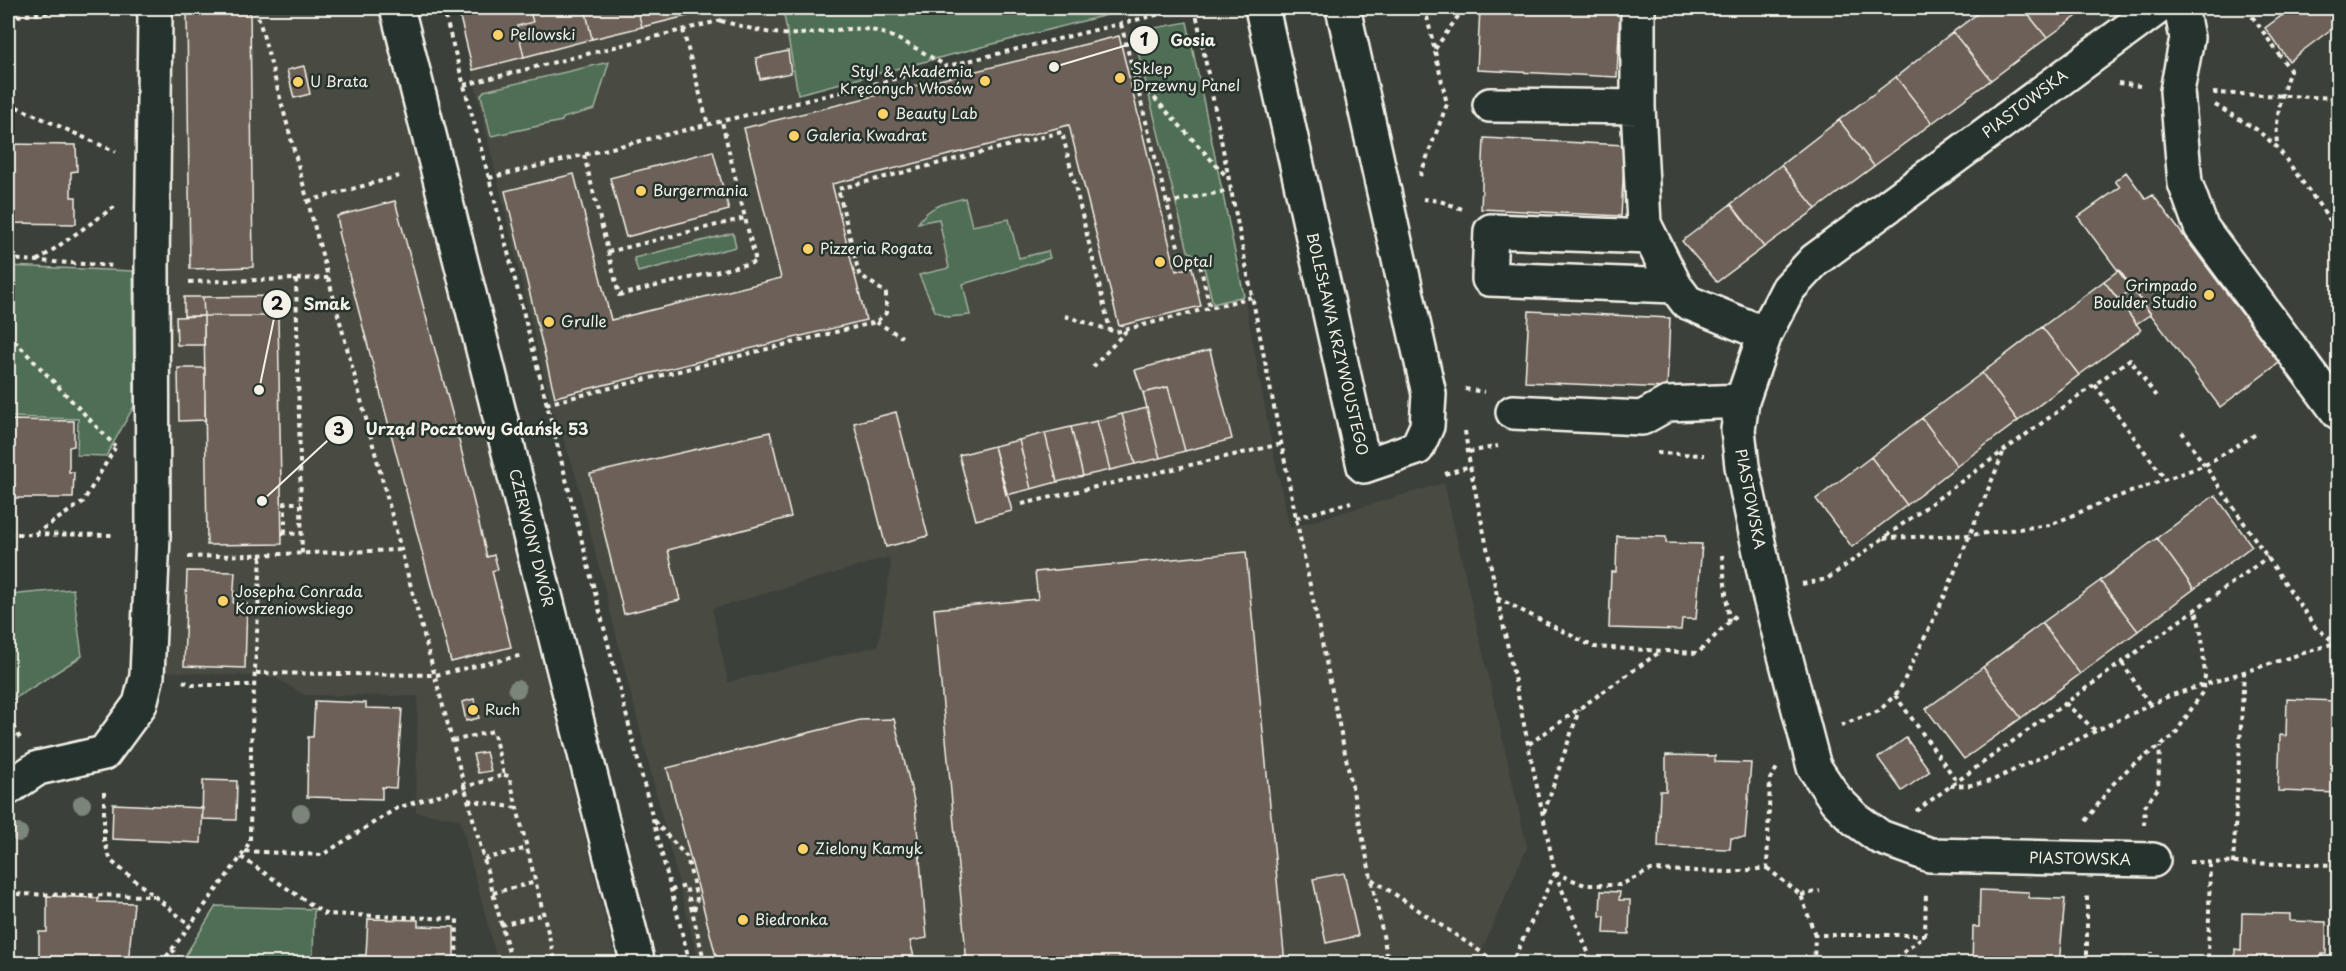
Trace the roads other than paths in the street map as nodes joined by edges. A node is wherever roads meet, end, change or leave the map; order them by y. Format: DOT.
graph roads {
  1 [pos="153,8"];
  2 [pos="398,8"];
  3 [pos="1262,8"];
  4 [pos="1343,8"];
  5 [pos="1638,8"];
  6 [pos="2157,8"];
  7 [pos="2181,8"];
  8 [pos="1490,105"];
  9 [pos="1638,107"];
  10 [pos="1650,237"];
  11 [pos="1675,286"];
  12 [pos="1765,334"];
  13 [pos="1742,401"];
  14 [pos="1513,412"];
  15 [pos="2338,412"];
  16 [pos="8,788"];
  17 [pos="2149,860"];
  18 [pos="638,963"];
  1 -- 16 [label="street"];
  2 -- 18 [label="street, CZERWONY DWÓR"];
  3 -- 4 [label="street, BOLESŁAWA KRZYWOUSTEGO"];
  5 -- 9 [label="street"];
  6 -- 12 [label="street, PIASTOWSKA"];
  7 -- 15 [label="street"];
  8 -- 9 [label="street"];
  9 -- 10 [label="street"];
  10 -- 11 [label="street"];
  10 -- 11 [label="street"];
  11 -- 12 [label="street"];
  12 -- 13 [label="street, PIASTOWSKA"];
  13 -- 14 [label="street"];
  13 -- 17 [label="street, PIASTOWSKA"];
}
